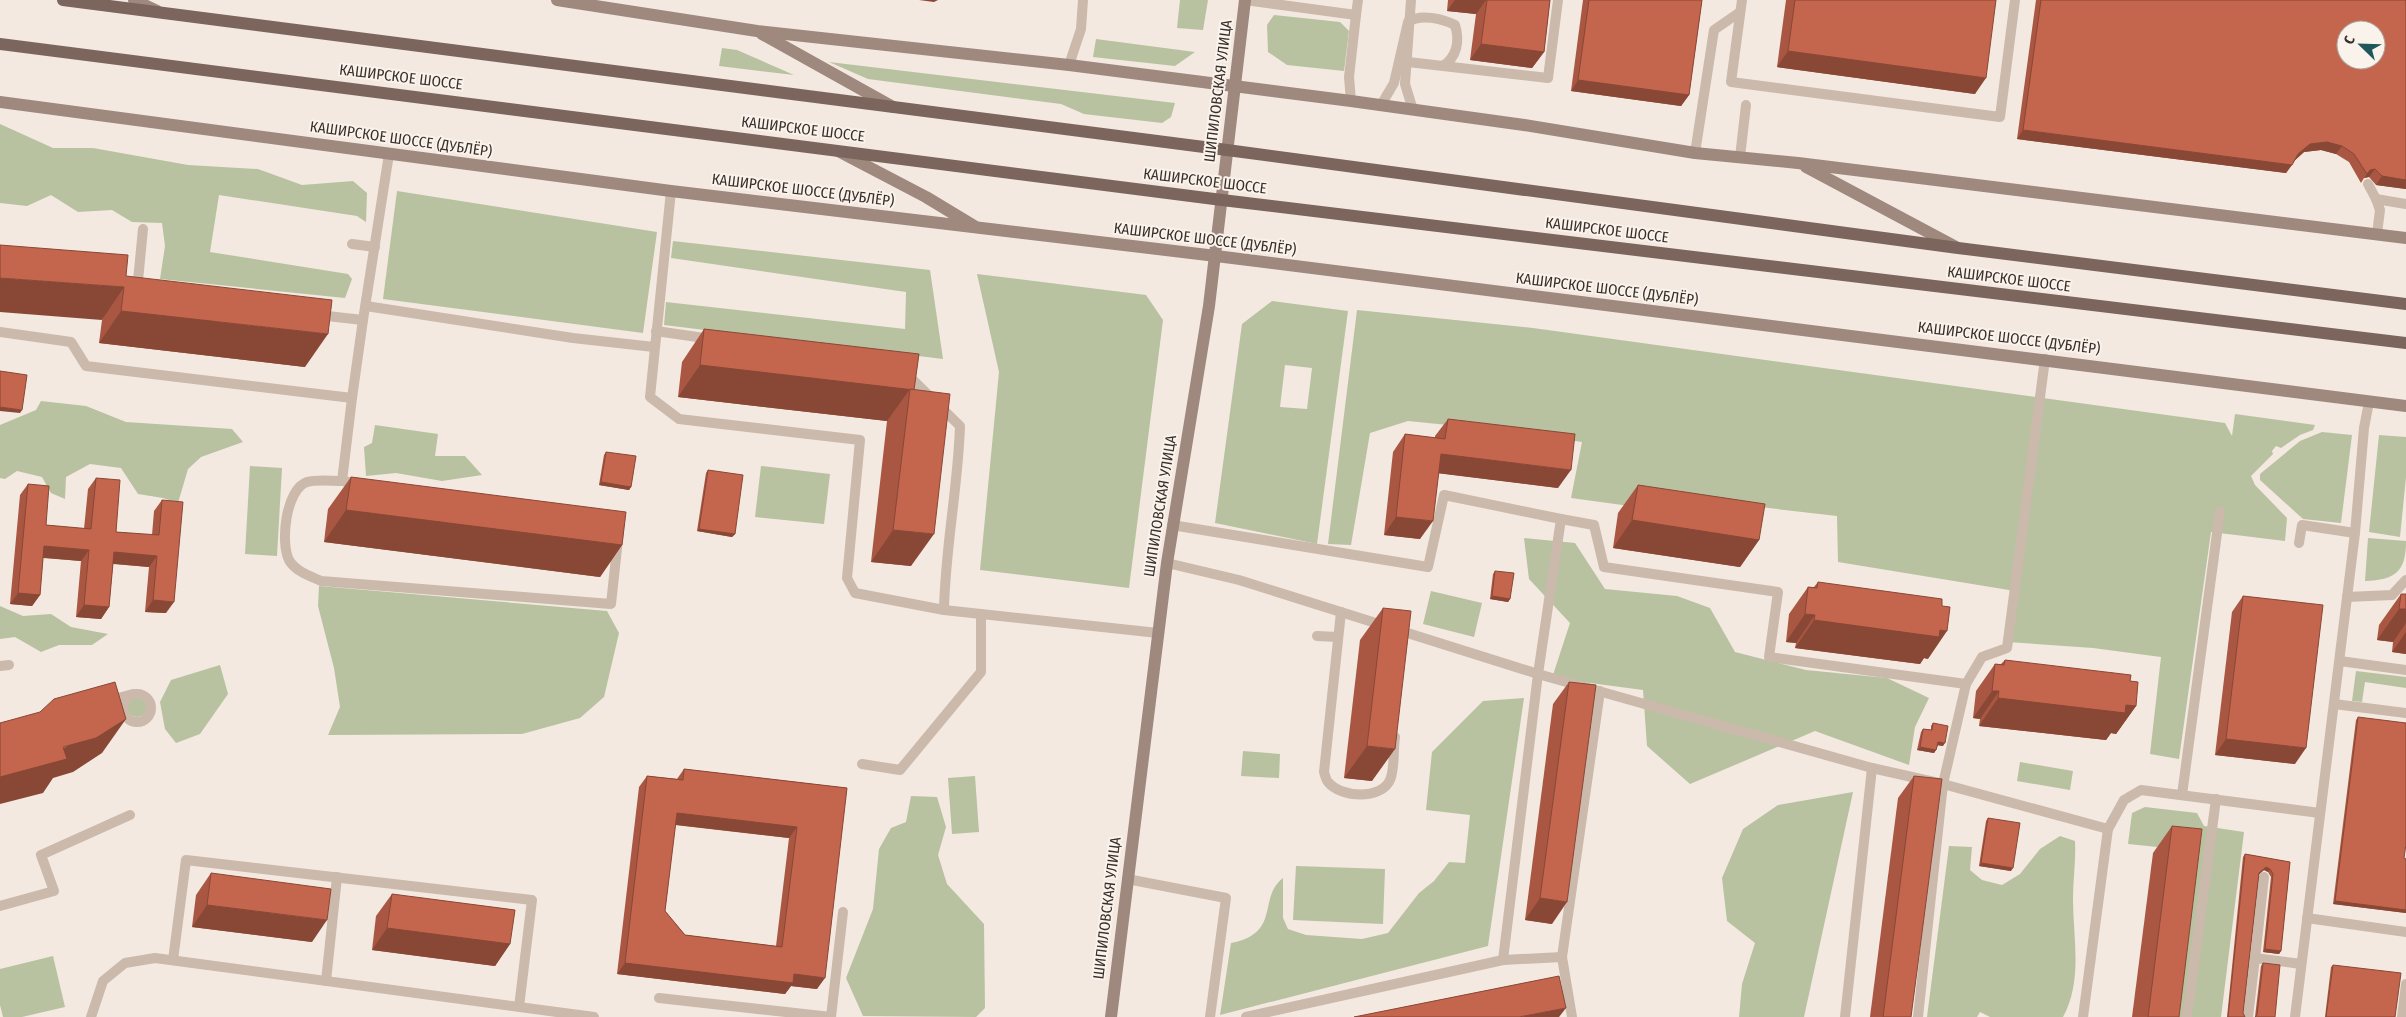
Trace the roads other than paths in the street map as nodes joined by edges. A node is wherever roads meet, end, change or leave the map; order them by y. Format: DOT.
graph roads {
  1 [pos="63,0"];
  2 [pos="134,0"];
  3 [pos="557,0"];
  4 [pos="1083,0"];
  5 [pos="1245,0"];
  6 [pos="1358,0"];
  7 [pos="1411,0"];
  8 [pos="1558,0"];
  9 [pos="1742,0"];
  10 [pos="2015,0"];
  11 [pos="1740,12"];
  12 [pos="164,14"];
  13 [pos="1356,15"];
  14 [pos="1408,22"];
  15 [pos="757,31"];
  16 [pos="0,44"];
  17 [pos="1408,62"];
  18 [pos="1070,65"];
  19 [pos="1443,66"];
  20 [pos="1234,87"];
  21 [pos="1351,101"];
  22 [pos="0,102"];
  23 [pos="1381,105"];
  24 [pos="1746,105"];
  25 [pos="893,107"];
  26 [pos="1413,110"];
  27 [pos="836,149"];
  28 [pos="1228,150"];
  29 [pos="1695,153"];
  30 [pos="389,154"];
  31 [pos="1740,158"];
  32 [pos="1798,163"];
  33 [pos="2368,184"];
  34 [pos="671,191"];
  35 [pos="2376,199"];
  36 [pos="1222,200"];
  37 [pos="2406,204"];
  38 [pos="977,228"];
  39 [pos="143,230"];
  40 [pos="2377,234"];
  41 [pos="2406,238"];
  42 [pos="352,244"];
  43 [pos="375,247"];
  44 [pos="1958,248"];
  45 [pos="1216,256"];
  46 [pos="147,294"];
  47 [pos="2406,304"];
  48 [pos="366,306"];
  49 [pos="304,313"];
  50 [pos="363,320"];
  51 [pos="656,331"];
  52 [pos="0,332"];
  53 [pos="724,340"];
  54 [pos="2406,344"];
  55 [pos="654,347"];
  56 [pos="2045,359"];
  57 [pos="896,372"];
  58 [pos="352,398"];
  59 [pos="2369,402"];
  60 [pos="2406,406"];
  61 [pos="342,481"];
  62 [pos="2220,511"];
  63 [pos="1561,519"];
  64 [pos="1172,525"];
  65 [pos="2355,533"];
  66 [pos="2299,543"];
  67 [pos="1167,563"];
  68 [pos="2406,580"];
  69 [pos="2347,597"];
  70 [pos="944,610"];
  71 [pos="1341,612"];
  72 [pos="980,614"];
  73 [pos="1158,633"];
  74 [pos="1317,636"];
  75 [pos="1338,638"];
  76 [pos="2340,661"];
  77 [pos="2406,670"];
  78 [pos="1538,674"];
  79 [pos="1966,684"];
  80 [pos="1600,691"];
  81 [pos="133,694"];
  82 [pos="94,704"];
  83 [pos="2334,704"];
  84 [pos="2406,713"];
  85 [pos="1395,729"];
  86 [pos="862,764"];
  87 [pos="1872,768"];
  88 [pos="1943,784"];
  89 [pos="2182,795"];
  90 [pos="2216,799"];
  91 [pos="2320,813"];
  92 [pos="130,815"];
  93 [pos="2108,829"];
  94 [pos="337,877"];
  95 [pos="2264,877"];
  96 [pos="1127,880"];
  97 [pos="0,906"];
  98 [pos="843,912"];
  99 [pos="2307,918"];
  100 [pos="2406,932"];
  101 [pos="1562,957"];
  102 [pos="2255,958"];
  103 [pos="173,960"];
  104 [pos="1504,960"];
  105 [pos="2301,964"];
  106 [pos="326,981"];
  107 [pos="2406,984"];
  108 [pos="659,998"];
  109 [pos="519,1007"];
  110 [pos="91,1017"];
  111 [pos="594,1017"];
  112 [pos="831,1017"];
  113 [pos="1111,1017"];
  114 [pos="1210,1017"];
  115 [pos="1246,1017"];
  116 [pos="1572,1017"];
  117 [pos="1845,1017"];
  118 [pos="1918,1017"];
  119 [pos="2083,1017"];
  120 [pos="2187,1017"];
  121 [pos="2248,1017"];
  122 [pos="2295,1017"];
  123 [pos="2402,1017"];
  1 -- 12 [label="main road, КАШИРСКОЕ ШОССЕ"];
  2 -- 12 [label="main road"];
  3 -- 15 [label="main road"];
  4 -- 18 [label="lane"];
  5 -- 13 [label="lane"];
  5 -- 20 [label="main road, ШИПИЛОВСКАЯ УЛИЦА"];
  6 -- 13 [label="lane"];
  7 -- 14 [label="lane"];
  8 -- 19 [label="lane"];
  9 -- 11 [label="lane"];
  10 -- 11 [label="lane"];
  11 -- 29 [label="lane"];
  12 -- 25 [label="main road, КАШИРСКОЕ ШОССЕ"];
  13 -- 21 [label="lane"];
  14 -- 17 [label="lane"];
  14 -- 19 [label="lane"];
  14 -- 23 [label="lane"];
  15 -- 18 [label="main road"];
  15 -- 25 [label="main road"];
  16 -- 27 [label="main road, КАШИРСКОЕ ШОССЕ"];
  17 -- 19 [label="lane"];
  17 -- 26 [label="lane"];
  18 -- 20 [label="main road"];
  20 -- 21 [label="main road"];
  20 -- 28 [label="main road, ШИПИЛОВСКАЯ УЛИЦА"];
  21 -- 23 [label="main road"];
  22 -- 30 [label="main road, КАШИРСКОЕ ШОССЕ (ДУБЛЁР)"];
  23 -- 26 [label="main road"];
  24 -- 31 [label="lane"];
  25 -- 28 [label="main road, КАШИРСКОЕ ШОССЕ"];
  26 -- 29 [label="main road"];
  27 -- 36 [label="main road, КАШИРСКОЕ ШОССЕ"];
  27 -- 38 [label="main road"];
  28 -- 36 [label="main road, ШИПИЛОВСКАЯ УЛИЦА"];
  28 -- 44 [label="main road, КАШИРСКОЕ ШОССЕ"];
  29 -- 31 [label="main road"];
  30 -- 34 [label="main road, КАШИРСКОЕ ШОССЕ (ДУБЛЁР)"];
  30 -- 43 [label="lane"];
  31 -- 32 [label="main road"];
  32 -- 40 [label="main road"];
  32 -- 44 [label="main road"];
  33 -- 35 [label="lane"];
  34 -- 38 [label="main road, КАШИРСКОЕ ШОССЕ (ДУБЛЁР)"];
  34 -- 51 [label="lane"];
  35 -- 37 [label="lane"];
  35 -- 40 [label="lane"];
  36 -- 45 [label="main road, ШИПИЛОВСКАЯ УЛИЦА"];
  36 -- 54 [label="main road, КАШИРСКОЕ ШОССЕ"];
  38 -- 45 [label="main road, КАШИРСКОЕ ШОССЕ (ДУБЛЁР)"];
  39 -- 46 [label="lane"];
  40 -- 41 [label="main road"];
  42 -- 43 [label="lane"];
  43 -- 48 [label="lane"];
  44 -- 47 [label="main road, КАШИРСКОЕ ШОССЕ"];
  45 -- 56 [label="main road, КАШИРСКОЕ ШОССЕ (ДУБЛЁР)"];
  45 -- 64 [label="main road, ШИПИЛОВСКАЯ УЛИЦА"];
  48 -- 50 [label="lane"];
  48 -- 55 [label="lane"];
  49 -- 50 [label="lane"];
  50 -- 58 [label="lane"];
  51 -- 53 [label="lane"];
  51 -- 55 [label="lane"];
  52 -- 58 [label="lane"];
  55 -- 70 [label="lane"];
  56 -- 59 [label="main road, КАШИРСКОЕ ШОССЕ (ДУБЛЁР)"];
  56 -- 79 [label="lane"];
  57 -- 70 [label="lane"];
  58 -- 61 [label="lane"];
  59 -- 60 [label="main road, КАШИРСКОЕ ШОССЕ (ДУБЛЁР)"];
  59 -- 65 [label="lane"];
  61 -- 61 [label="lane"];
  62 -- 89 [label="lane"];
  63 -- 64 [label="lane"];
  63 -- 78 [label="lane"];
  63 -- 79 [label="lane"];
  64 -- 67 [label="main road, ШИПИЛОВСКАЯ УЛИЦА"];
  65 -- 66 [label="lane"];
  65 -- 69 [label="lane"];
  67 -- 71 [label="lane"];
  67 -- 73 [label="main road, ШИПИЛОВСКАЯ УЛИЦА"];
  68 -- 69 [label="lane"];
  69 -- 76 [label="lane"];
  70 -- 72 [label="lane"];
  71 -- 75 [label="lane"];
  71 -- 78 [label="lane"];
  72 -- 73 [label="lane"];
  72 -- 86 [label="lane"];
  73 -- 96 [label="main road, ШИПИЛОВСКАЯ УЛИЦА"];
  74 -- 75 [label="lane"];
  75 -- 85 [label="lane"];
  76 -- 77 [label="lane"];
  76 -- 83 [label="lane"];
  78 -- 80 [label="lane"];
  78 -- 104 [label="lane"];
  79 -- 88 [label="lane"];
  80 -- 87 [label="lane"];
  80 -- 101 [label="lane"];
  81 -- 82 [label="lane"];
  83 -- 84 [label="lane"];
  83 -- 91 [label="lane"];
  87 -- 88 [label="lane"];
  87 -- 117 [label="lane"];
  88 -- 93 [label="lane"];
  88 -- 118 [label="lane"];
  89 -- 90 [label="lane"];
  89 -- 93 [label="lane"];
  90 -- 91 [label="lane"];
  90 -- 120 [label="lane"];
  91 -- 99 [label="lane"];
  92 -- 97 [label="lane"];
  93 -- 119 [label="lane"];
  94 -- 103 [label="lane"];
  94 -- 106 [label="lane"];
  94 -- 109 [label="lane"];
  95 -- 102 [label="lane"];
  96 -- 113 [label="main road, ШИПИЛОВСКАЯ УЛИЦА"];
  96 -- 114 [label="lane"];
  98 -- 112 [label="lane"];
  99 -- 100 [label="lane"];
  99 -- 105 [label="lane"];
  101 -- 104 [label="lane"];
  101 -- 116 [label="lane"];
  102 -- 105 [label="lane"];
  102 -- 121 [label="lane"];
  103 -- 106 [label="lane"];
  103 -- 110 [label="lane"];
  104 -- 115 [label="lane"];
  105 -- 122 [label="lane"];
  106 -- 109 [label="lane"];
  107 -- 123 [label="lane"];
  108 -- 112 [label="lane"];
  109 -- 111 [label="lane"];
}
